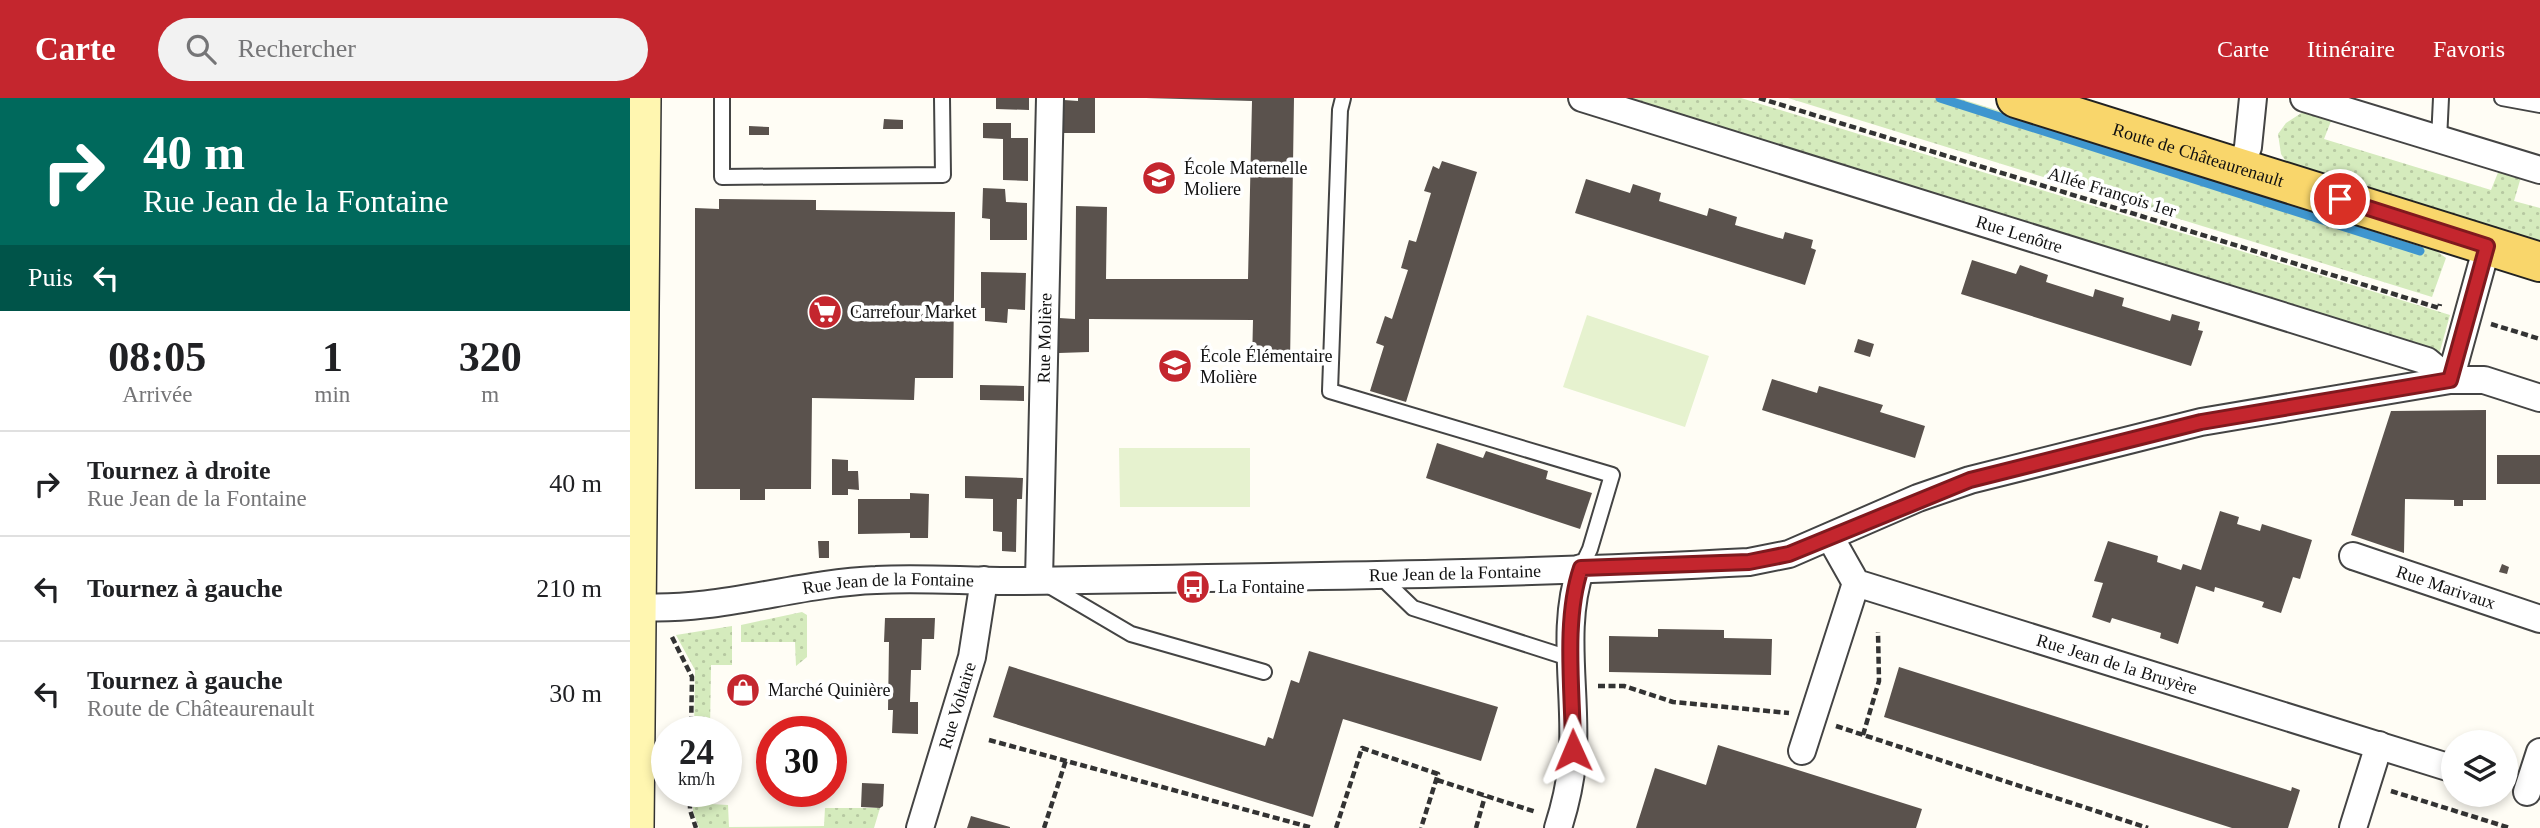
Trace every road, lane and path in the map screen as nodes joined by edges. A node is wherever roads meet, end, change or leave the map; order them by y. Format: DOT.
graph roads {
  1 [pos="642,98"];
  2 [pos="722,98"];
  3 [pos="942,98"];
  4 [pos="1050,98"];
  5 [pos="1343,98"];
  6 [pos="1582,98"];
  7 [pos="1759,98"];
  8 [pos="2016,98"];
  9 [pos="2253,98"];
  10 [pos="2304,98"];
  11 [pos="2441,98"];
  12 [pos="2502,98"];
  13 [pos="2540,105"];
  14 [pos="2439,139"];
  15 [pos="2241,168"];
  16 [pos="2540,170"];
  17 [pos="2487,246"];
  18 [pos="2540,262"];
  19 [pos="2442,300"];
  20 [pos="2491,315"];
  21 [pos="2540,339"];
  22 [pos="2450,380"];
  23 [pos="2540,398"];
  24 [pos="1830,537"];
  25 [pos="2353,556"];
  26 [pos="1581,568"];
  27 [pos="1377,573"];
  28 [pos="984,580"];
  29 [pos="1039,580"];
  30 [pos="1856,583"];
  31 [pos="635,598"];
  32 [pos="2540,619"];
  33 [pos="1878,632"];
  34 [pos="672,637"];
  35 [pos="1572,659"];
  36 [pos="1264,672"];
  37 [pos="1590,686"];
  38 [pos="691,716"];
  39 [pos="1798,716"];
  40 [pos="1833,725"];
  41 [pos="1863,735"];
  42 [pos="989,740"];
  43 [pos="2379,745"];
  44 [pos="1802,751"];
  45 [pos="2540,752"];
  46 [pos="1066,760"];
  47 [pos="2441,764"];
  48 [pos="1437,780"];
  49 [pos="2382,788"];
  50 [pos="2524,791"];
  51 [pos="1485,796"];
  52 [pos="690,807"];
  53 [pos="1553,822"];
  54 [pos="635,828"];
  55 [pos="696,828"];
  56 [pos="920,828"];
  57 [pos="1044,828"];
  58 [pos="1313,828"];
  59 [pos="1336,828"];
  60 [pos="1421,828"];
  61 [pos="1476,828"];
  62 [pos="2148,828"];
  63 [pos="2353,828"];
  64 [pos="2510,828"];
  1 -- 31 [label="street"];
  2 -- 3 [label="lane"];
  4 -- 29 [label="street, Rue Molière"];
  5 -- 26 [label="lane"];
  6 -- 22 [label="street, Rue Lenôtre"];
  7 -- 19 [label="path, Allée François 1er"];
  8 -- 15 [label="main road, Route de Châteaurenault"];
  9 -- 15 [label="street"];
  10 -- 14 [label="street"];
  11 -- 14 [label="lane"];
  12 -- 13 [label="lane"];
  14 -- 16 [label="street"];
  15 -- 17 [label="main road, Route de Châteaurenault"];
  17 -- 18 [label="main road, Route de Châteaurenault"];
  17 -- 22 [label="street"];
  20 -- 21 [label="path"];
  22 -- 23 [label="street, Rue Jean de la Fontaine"];
  22 -- 24 [label="street, Rue Jean de la Fontaine"];
  24 -- 26 [label="street, Rue Jean de la Fontaine"];
  24 -- 30 [label="street"];
  25 -- 32 [label="street, Rue Marivaux"];
  26 -- 27 [label="street, Rue Jean de la Fontaine"];
  26 -- 35 [label="street"];
  27 -- 29 [label="street, Rue Jean de la Fontaine"];
  27 -- 35 [label="lane"];
  28 -- 29 [label="street, Rue Jean de la Fontaine"];
  28 -- 31 [label="street, Rue Jean de la Fontaine"];
  28 -- 56 [label="street, Rue Voltaire"];
  29 -- 36 [label="lane"];
  30 -- 43 [label="street, Rue Jean de la Bruyère"];
  30 -- 44 [label="street"];
  31 -- 54 [label="street"];
  33 -- 41 [label="path"];
  34 -- 38 [label="path"];
  35 -- 53 [label="street"];
  37 -- 39 [label="path"];
  40 -- 41 [label="path"];
  41 -- 62 [label="path"];
  42 -- 46 [label="path"];
  43 -- 47 [label="street, Rue Jean de la Bruyère"];
  43 -- 63 [label="street"];
  45 -- 50 [label="street"];
  46 -- 57 [label="path"];
  46 -- 58 [label="path"];
  48 -- 51 [label="path"];
  48 -- 59 [label="path"];
  48 -- 60 [label="path"];
  49 -- 64 [label="path"];
  51 -- 53 [label="path"];
  51 -- 61 [label="path"];
  52 -- 55 [label="path"];
}
